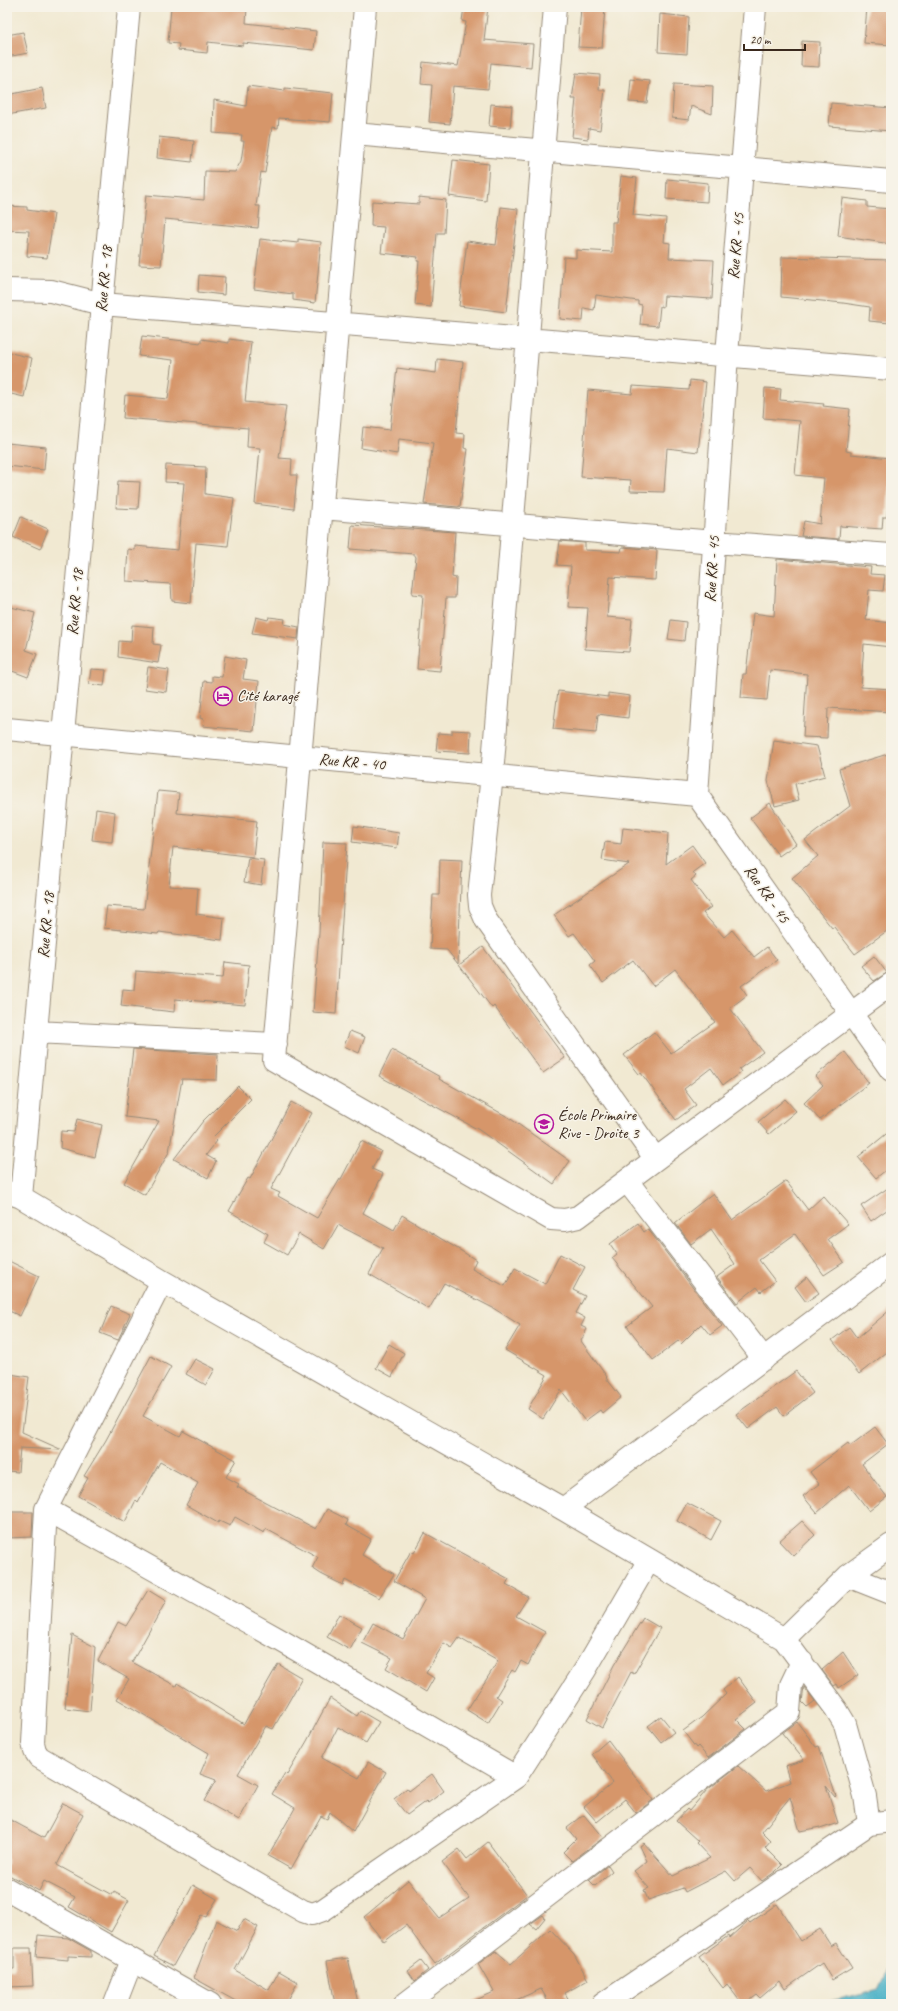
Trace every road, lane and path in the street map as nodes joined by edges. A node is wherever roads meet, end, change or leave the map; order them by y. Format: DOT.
graph roads {
  1 [pos="129,7"];
  2 [pos="365,7"];
  3 [pos="554,7"];
  4 [pos="755,7"];
  5 [pos="354,134"];
  6 [pos="543,150"];
  7 [pos="742,167"];
  8 [pos="891,181"];
  9 [pos="7,290"];
  10 [pos="102,304"];
  11 [pos="338,322"];
  12 [pos="528,338"];
  13 [pos="727,355"];
  14 [pos="891,369"];
  15 [pos="322,508"];
  16 [pos="512,524"];
  17 [pos="714,542"];
  18 [pos="891,555"];
  19 [pos="7,729"];
  20 [pos="63,735"];
  21 [pos="300,757"];
  22 [pos="492,775"];
  23 [pos="697,795"];
  24 [pos="891,984"];
  25 [pos="850,1014"];
  26 [pos="36,1032"];
  27 [pos="276,1044"];
  28 [pos="891,1070"];
  29 [pos="655,1158"];
  30 [pos="627,1181"];
  31 [pos="14,1194"];
  32 [pos="891,1263"];
  33 [pos="162,1281"];
  34 [pos="764,1359"];
  35 [pos="46,1509"];
  36 [pos="564,1509"];
  37 [pos="891,1545"];
  38 [pos="649,1560"];
  39 [pos="848,1576"];
  40 [pos="891,1593"];
  41 [pos="784,1638"];
  42 [pos="802,1662"];
  43 [pos="516,1777"];
  44 [pos="891,1821"];
  45 [pos="869,1824"];
  46 [pos="7,1889"];
  47 [pos="132,1960"];
  48 [pos="115,2004"];
  49 [pos="210,2004"];
  50 [pos="404,2004"];
  51 [pos="603,2004"];
  1 -- 10 [label="street, Rue KR - 18"];
  2 -- 5 [label="street"];
  3 -- 6 [label="street"];
  4 -- 7 [label="street, Rue KR - 45"];
  5 -- 6 [label="street"];
  5 -- 11 [label="street"];
  6 -- 7 [label="street"];
  6 -- 12 [label="street"];
  7 -- 8 [label="street"];
  7 -- 13 [label="street, Rue KR - 45"];
  9 -- 10 [label="street"];
  10 -- 11 [label="street"];
  10 -- 20 [label="street, Rue KR - 18"];
  11 -- 12 [label="street"];
  11 -- 15 [label="street"];
  12 -- 13 [label="street"];
  12 -- 16 [label="street"];
  13 -- 14 [label="street"];
  13 -- 17 [label="street, Rue KR - 45"];
  15 -- 16 [label="street"];
  15 -- 21 [label="street"];
  16 -- 17 [label="street"];
  16 -- 22 [label="street"];
  17 -- 18 [label="street"];
  17 -- 23 [label="street, Rue KR - 45"];
  19 -- 20 [label="street, Rue KR - 40"];
  20 -- 21 [label="street, Rue KR - 40"];
  20 -- 26 [label="street, Rue KR - 18"];
  21 -- 22 [label="street, Rue KR - 40"];
  21 -- 27 [label="street"];
  22 -- 23 [label="street, Rue KR - 40"];
  22 -- 29 [label="street"];
  23 -- 25 [label="street, Rue KR - 45"];
  24 -- 25 [label="street"];
  25 -- 28 [label="street, Rue KR - 45"];
  25 -- 29 [label="street"];
  26 -- 27 [label="street"];
  26 -- 31 [label="street, Rue KR - 18"];
  27 -- 30 [label="street"];
  29 -- 30 [label="street"];
  30 -- 34 [label="street"];
  31 -- 33 [label="street"];
  32 -- 34 [label="street"];
  33 -- 35 [label="street"];
  33 -- 36 [label="street"];
  34 -- 36 [label="street"];
  35 -- 43 [label="street"];
  35 -- 43 [label="street"];
  36 -- 38 [label="street"];
  37 -- 39 [label="street"];
  38 -- 41 [label="street"];
  38 -- 43 [label="street"];
  39 -- 40 [label="street"];
  39 -- 41 [label="street"];
  41 -- 42 [label="street"];
  42 -- 45 [label="street"];
  42 -- 50 [label="street"];
  44 -- 45 [label="street"];
  45 -- 51 [label="street"];
  46 -- 47 [label="street"];
  47 -- 48 [label="street"];
  47 -- 49 [label="street"];
}
